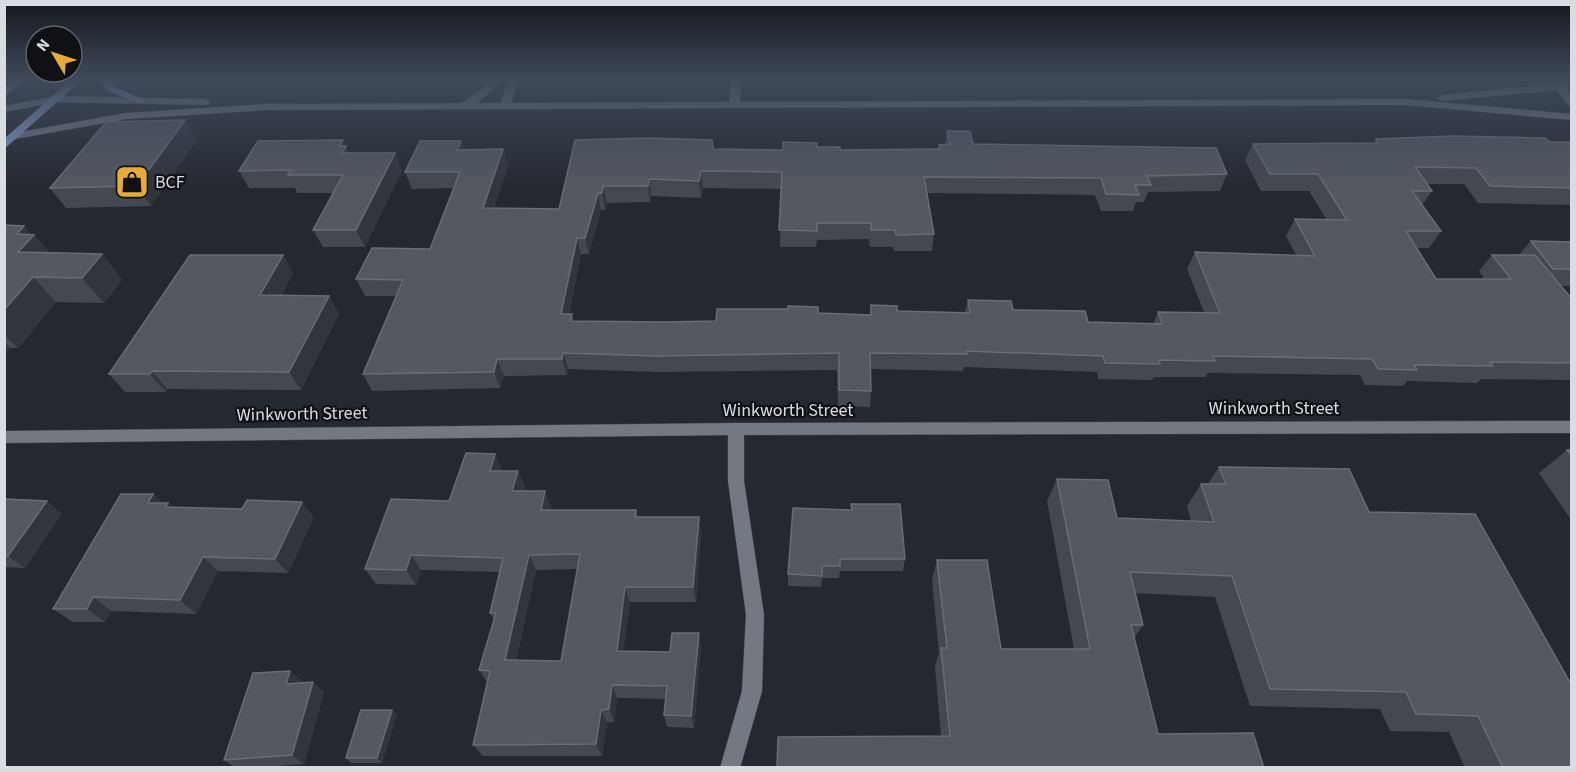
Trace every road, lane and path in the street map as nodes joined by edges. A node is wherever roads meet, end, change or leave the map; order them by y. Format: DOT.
graph roads {
  1 [pos="38,115"];
  2 [pos="141,115"];
  3 [pos="1550,115"];
  4 [pos="1572,117"];
  5 [pos="15,136"];
  6 [pos="4,146"];
  7 [pos="1572,427"];
  8 [pos="736,429"];
  9 [pos="4,437"];
  10 [pos="730,768"];
  1 -- 5 [label="main road"];
  2 -- 5 [label="street"];
  3 -- 4 [label="street"];
  5 -- 6 [label="main road"];
  7 -- 8 [label="street, Winkworth Street"];
  8 -- 9 [label="street, Winkworth Street"];
  8 -- 10 [label="street"];
}
